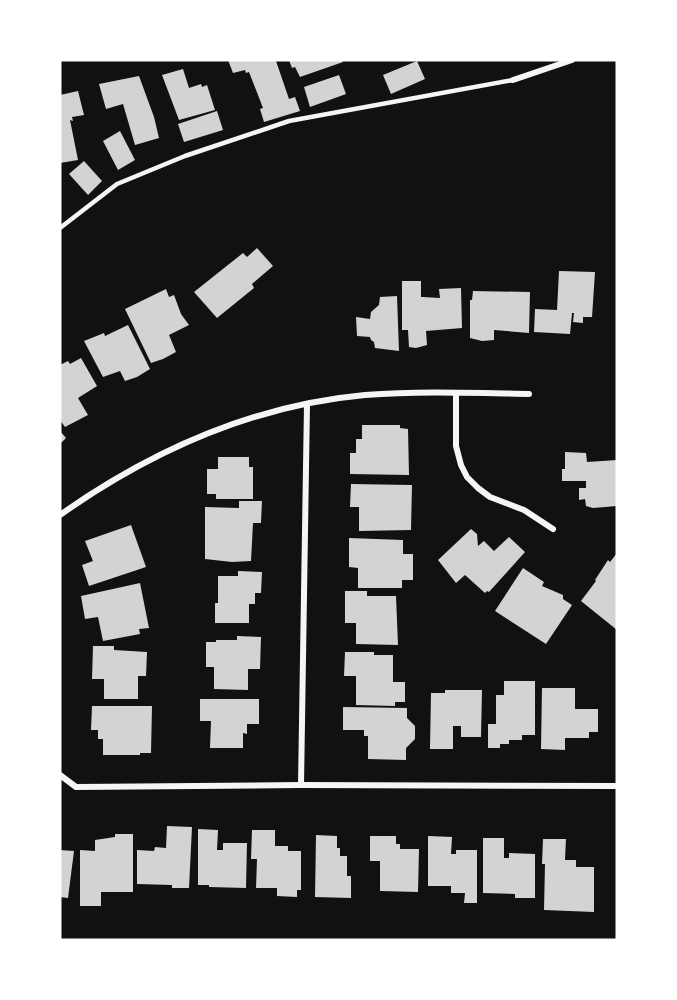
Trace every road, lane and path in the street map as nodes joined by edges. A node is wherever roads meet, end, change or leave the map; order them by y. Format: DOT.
graph roads {
  1 [pos="572,60"];
  2 [pos="513,80"];
  3 [pos="60,228"];
  4 [pos="456,393"];
  5 [pos="529,393"];
  6 [pos="307,404"];
  7 [pos="60,514"];
  8 [pos="553,529"];
  9 [pos="60,775"];
  10 [pos="301,785"];
  11 [pos="615,786"];
  1 -- 2 [label="street"];
  2 -- 3 [label="lane"];
  4 -- 5 [label="street"];
  4 -- 6 [label="street"];
  4 -- 8 [label="street"];
  6 -- 7 [label="street"];
  6 -- 10 [label="street"];
  9 -- 10 [label="street"];
  10 -- 11 [label="street"];
}
